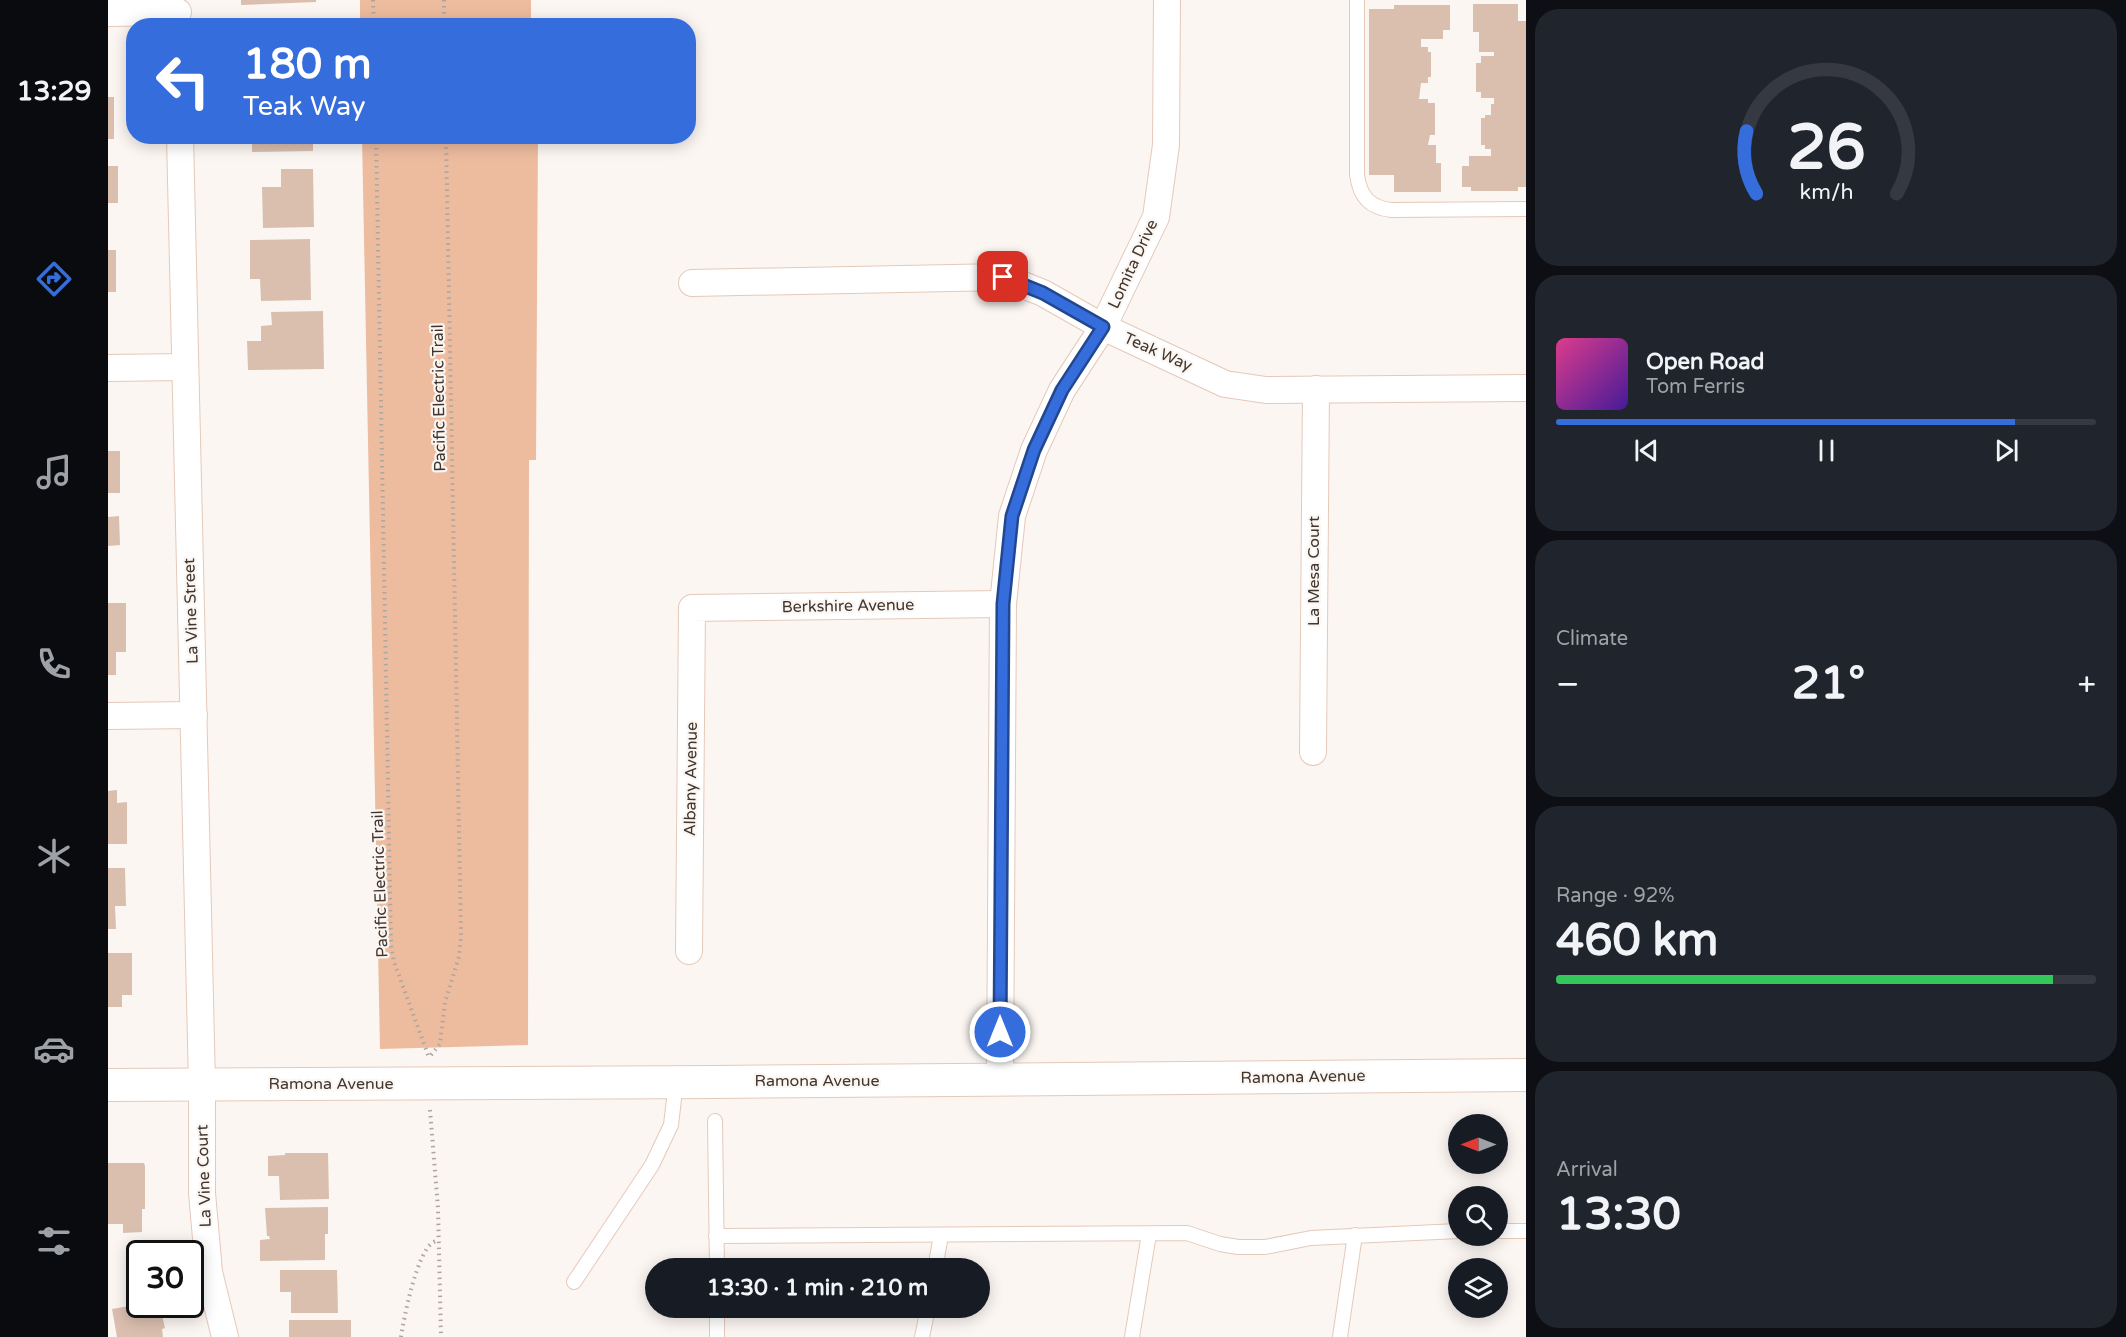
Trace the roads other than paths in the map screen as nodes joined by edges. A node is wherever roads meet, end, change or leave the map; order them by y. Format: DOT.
graph roads {
  1 [pos="1167,0"];
  2 [pos="1357,0"];
  3 [pos="108,13"];
  4 [pos="178,13"];
  5 [pos="180,144"];
  6 [pos="1526,209"];
  7 [pos="693,283"];
  8 [pos="1103,327"];
  9 [pos="185,367"];
  10 [pos="108,368"];
  11 [pos="1526,388"];
  12 [pos="1316,389"];
  13 [pos="1003,604"];
  14 [pos="693,608"];
  15 [pos="194,715"];
  16 [pos="108,716"];
  17 [pos="1313,752"];
  18 [pos="689,951"];
  19 [pos="1526,1075"];
  20 [pos="1000,1080"];
  21 [pos="676,1082"];
  22 [pos="108,1085"];
  23 [pos="202,1085"];
  24 [pos="715,1121"];
  25 [pos="1448,1231"];
  26 [pos="1508,1231"];
  27 [pos="1526,1231"];
  28 [pos="1149,1234"];
  29 [pos="941,1235"];
  30 [pos="1355,1235"];
  31 [pos="716,1236"];
  32 [pos="717,1258"];
  33 [pos="937,1258"];
  34 [pos="574,1282"];
  35 [pos="717,1318"];
  36 [pos="926,1318"];
  37 [pos="225,1337"];
  38 [pos="717,1337"];
  39 [pos="922,1337"];
  40 [pos="1132,1337"];
  41 [pos="1340,1337"];
  1 -- 8 [label="street, Lomita Drive"];
  2 -- 6 [label="lane"];
  3 -- 4 [label="street"];
  5 -- 9 [label="street, La Vine Street"];
  7 -- 8 [label="street, Teak Way"];
  8 -- 12 [label="street, Teak Way"];
  8 -- 13 [label="street, Lomita Drive"];
  9 -- 10 [label="street"];
  9 -- 15 [label="street, La Vine Street"];
  11 -- 12 [label="street, Teak Way"];
  12 -- 17 [label="street, La Mesa Court"];
  13 -- 14 [label="street, Berkshire Avenue"];
  13 -- 20 [label="street, Lomita Drive"];
  14 -- 18 [label="street, Albany Avenue"];
  15 -- 16 [label="street"];
  15 -- 23 [label="street, La Vine Street"];
  19 -- 20 [label="street, Ramona Avenue"];
  20 -- 21 [label="street, Ramona Avenue"];
  21 -- 23 [label="street, Ramona Avenue"];
  21 -- 34 [label="lane"];
  22 -- 23 [label="street, Ramona Avenue"];
  23 -- 37 [label="street, La Vine Court"];
  24 -- 31 [label="lane"];
  25 -- 30 [label="lane"];
  26 -- 27 [label="lane"];
  28 -- 29 [label="lane"];
  28 -- 30 [label="lane"];
  28 -- 40 [label="lane"];
  29 -- 31 [label="lane"];
  29 -- 33 [label="lane"];
  30 -- 41 [label="lane"];
  31 -- 32 [label="lane"];
  35 -- 38 [label="lane"];
  36 -- 39 [label="lane"];
}
